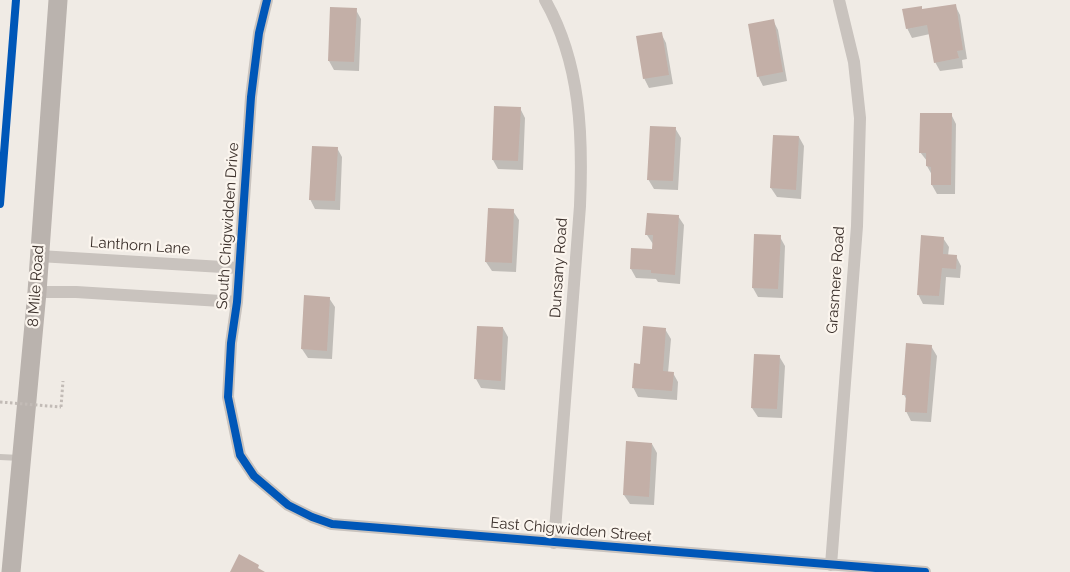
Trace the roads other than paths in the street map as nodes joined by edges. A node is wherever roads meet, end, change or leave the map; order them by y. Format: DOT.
graph roads {
  1 [pos="58,0"];
  2 [pos="267,0"];
  3 [pos="545,0"];
  4 [pos="839,0"];
  5 [pos="39,256"];
  6 [pos="239,268"];
  7 [pos="37,292"];
  8 [pos="237,302"];
  9 [pos="240,455"];
  10 [pos="0,457"];
  11 [pos="21,458"];
  12 [pos="554,543"];
  13 [pos="831,565"];
  14 [pos="11,572"];
  15 [pos="925,572"];
  1 -- 5 [label="main road, 8 Mile Road"];
  2 -- 6 [label="street, South Chigwidden Drive"];
  3 -- 12 [label="street, Dunsany Road"];
  4 -- 13 [label="street, Grasmere Road"];
  5 -- 6 [label="street, Lanthorn Lane"];
  5 -- 7 [label="main road, 8 Mile Road"];
  6 -- 8 [label="street, South Chigwidden Drive"];
  7 -- 8 [label="street"];
  7 -- 11 [label="main road, 8 Mile Road"];
  8 -- 9 [label="street, South Chigwidden Drive"];
  9 -- 12 [label="street, East Chigwidden Street"];
  10 -- 11 [label="lane"];
  11 -- 14 [label="main road, 8 Mile Road"];
  12 -- 13 [label="street, East Chigwidden Street"];
  13 -- 15 [label="street, East Chigwidden Street"];
}
